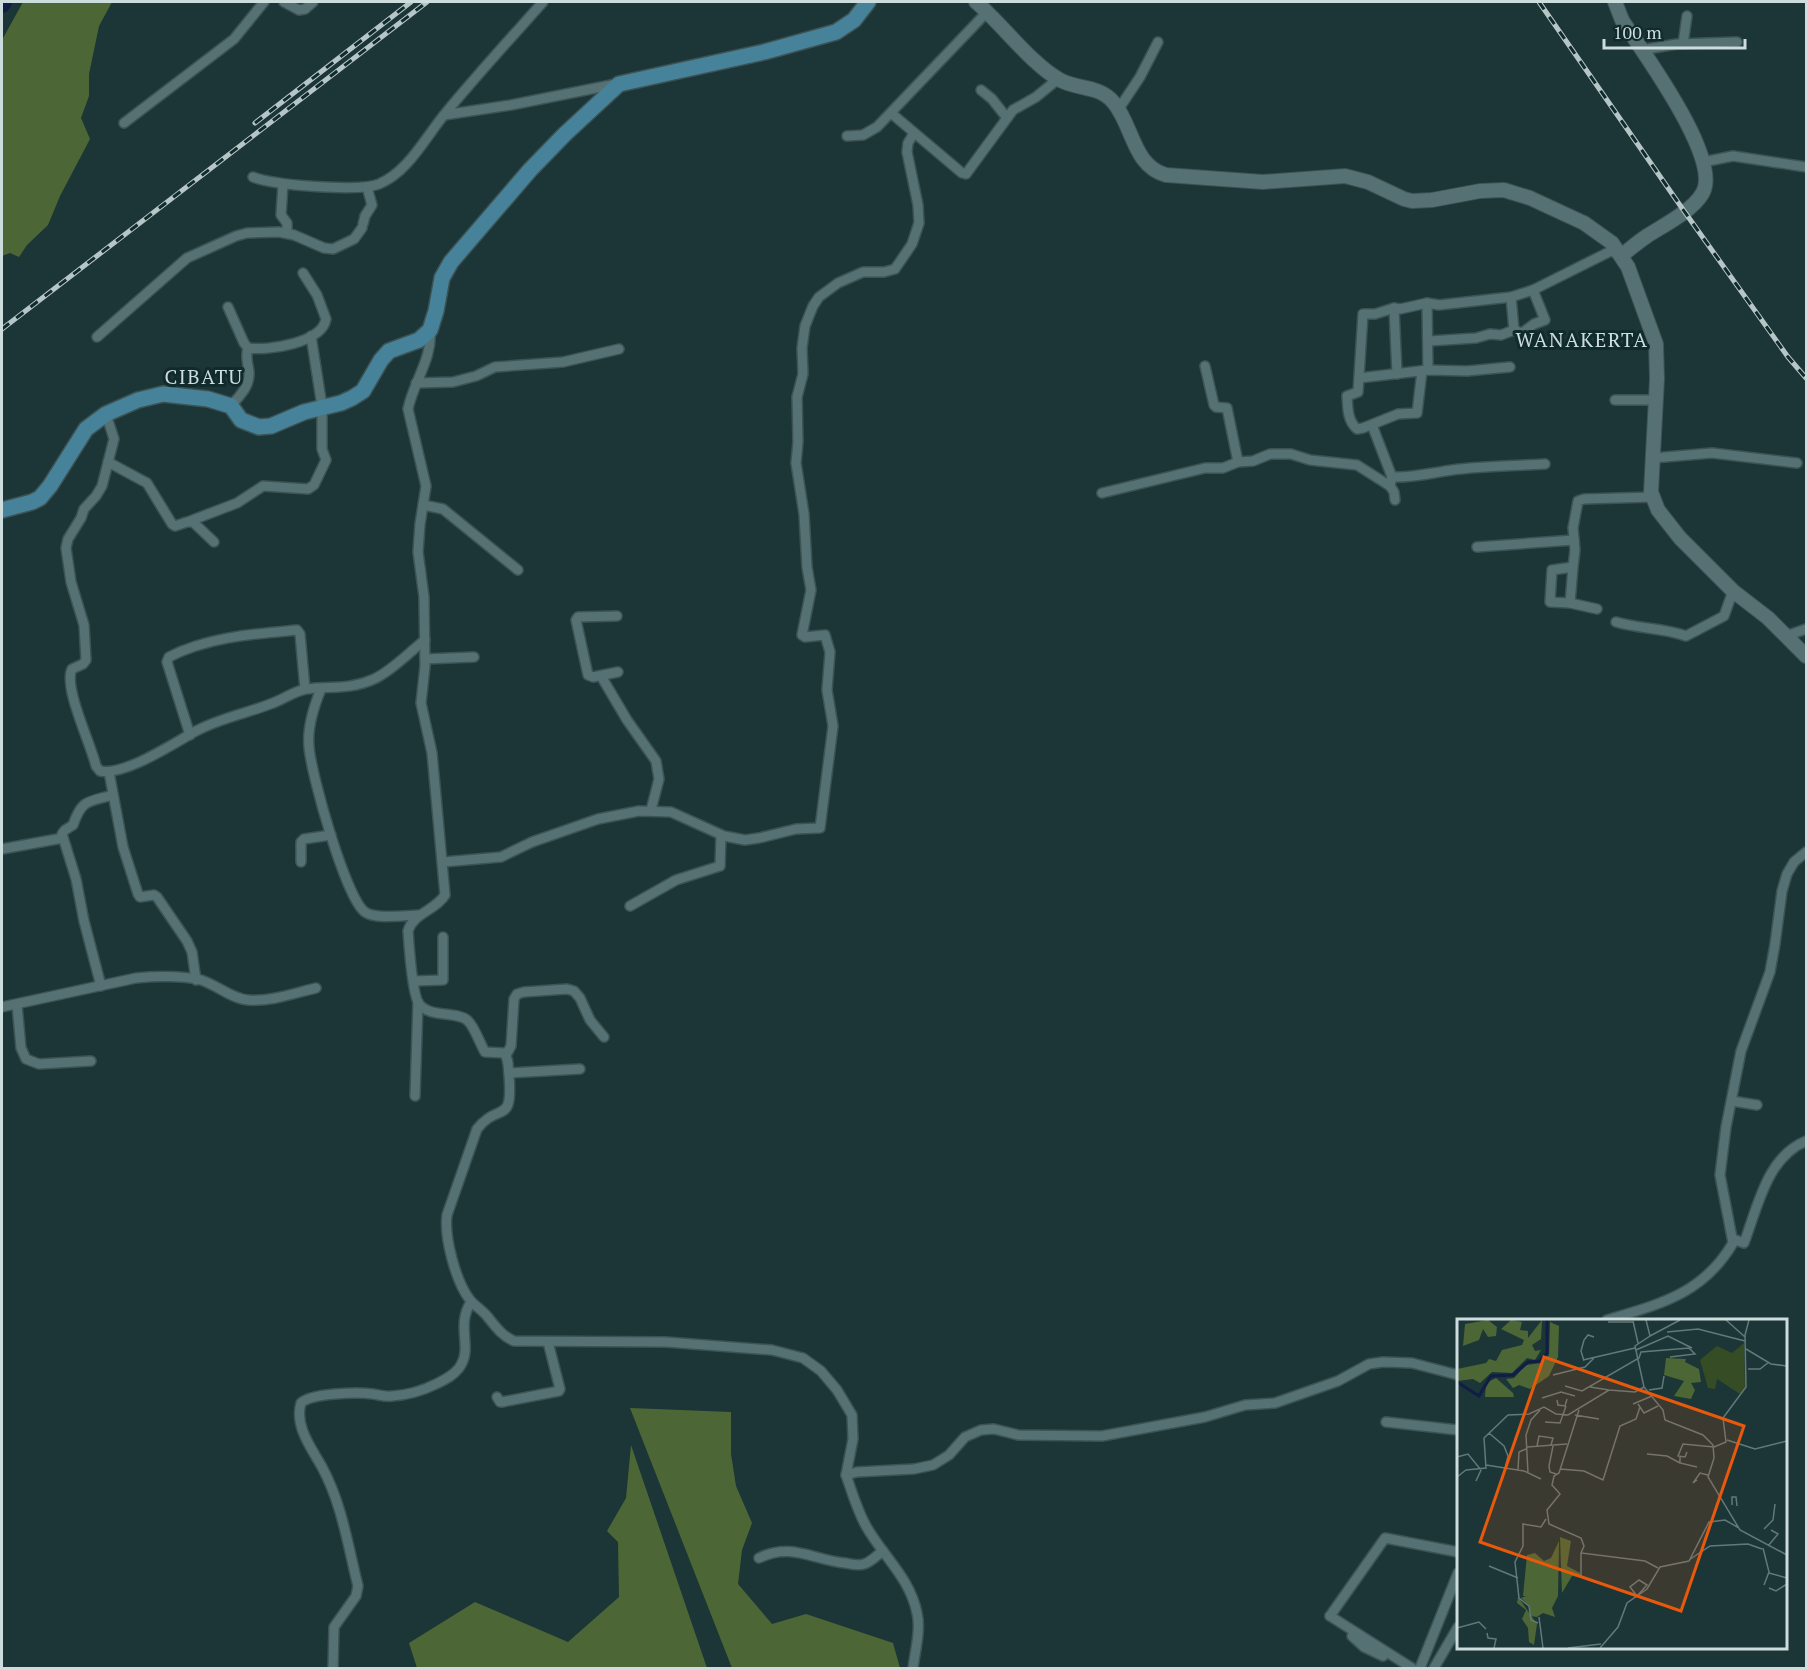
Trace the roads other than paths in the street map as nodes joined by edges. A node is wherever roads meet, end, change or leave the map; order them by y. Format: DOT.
graph roads {
  1 [pos="264,2"];
  2 [pos="284,2"];
  3 [pos="313,2"];
  4 [pos="543,2"];
  5 [pos="868,2"];
  6 [pos="976,2"];
  7 [pos="1615,2"];
  8 [pos="987,11"];
  9 [pos="1687,16"];
  10 [pos="1158,42"];
  11 [pos="1737,42"];
  12 [pos="1683,44"];
  13 [pos="1641,50"];
  14 [pos="1058,79"];
  15 [pos="619,84"];
  16 [pos="981,90"];
  17 [pos="1118,110"];
  18 [pos="891,113"];
  19 [pos="444,115"];
  20 [pos="1007,118"];
  21 [pos="124,123"];
  22 [pos="914,133"];
  23 [pos="847,136"];
  24 [pos="1703,162"];
  25 [pos="1806,167"];
  26 [pos="253,177"];
  27 [pos="283,184"];
  28 [pos="367,187"];
  29 [pos="287,233"];
  30 [pos="1622,255"];
  31 [pos="303,273"];
  32 [pos="1533,290"];
  33 [pos="1511,297"];
  34 [pos="1427,303"];
  35 [pos="228,307"];
  36 [pos="1394,308"];
  37 [pos="430,330"];
  38 [pos="1514,330"];
  39 [pos="311,336"];
  40 [pos="97,337"];
  41 [pos="1429,341"];
  42 [pos="248,348"];
  43 [pos="619,349"];
  44 [pos="1205,366"];
  45 [pos="1510,367"];
  46 [pos="1425,370"];
  47 [pos="1398,374"];
  48 [pos="1359,378"];
  49 [pos="416,383"];
  50 [pos="1615,400"];
  51 [pos="1656,400"];
  52 [pos="231,406"];
  53 [pos="322,406"];
  54 [pos="106,414"];
  55 [pos="1372,425"];
  56 [pos="1653,458"];
  57 [pos="108,462"];
  58 [pos="1238,462"];
  59 [pos="1797,463"];
  60 [pos="1545,464"];
  61 [pos="1391,481"];
  62 [pos="1102,493"];
  63 [pos="1653,497"];
  64 [pos="1395,500"];
  65 [pos="423,505"];
  66 [pos="2,510"];
  67 [pos="190,521"];
  68 [pos="1574,540"];
  69 [pos="214,542"];
  70 [pos="1477,547"];
  71 [pos="1573,567"];
  72 [pos="518,570"];
  73 [pos="1733,591"];
  74 [pos="1570,603"];
  75 [pos="1597,609"];
  76 [pos="617,616"];
  77 [pos="1616,622"];
  78 [pos="1806,629"];
  79 [pos="1786,636"];
  80 [pos="425,640"];
  81 [pos="1806,656"];
  82 [pos="474,657"];
  83 [pos="425,658"];
  84 [pos="618,672"];
  85 [pos="600,676"];
  86 [pos="305,688"];
  87 [pos="321,689"];
  88 [pos="190,735"];
  89 [pos="109,772"];
  90 [pos="113,795"];
  91 [pos="651,810"];
  92 [pos="331,835"];
  93 [pos="721,835"];
  94 [pos="63,838"];
  95 [pos="2,849"];
  96 [pos="1806,852"];
  97 [pos="301,862"];
  98 [pos="443,862"];
  99 [pos="630,906"];
  100 [pos="422,915"];
  101 [pos="443,937"];
  102 [pos="196,980"];
  103 [pos="414,981"];
  104 [pos="101,986"];
  105 [pos="316,988"];
  106 [pos="418,1002"];
  107 [pos="17,1005"];
  108 [pos="2,1007"];
  109 [pos="604,1036"];
  110 [pos="506,1055"];
  111 [pos="91,1061"];
  112 [pos="580,1069"];
  113 [pos="509,1073"];
  114 [pos="415,1096"];
  115 [pos="1732,1101"];
  116 [pos="1757,1105"];
  117 [pos="1806,1141"];
  118 [pos="1737,1241"];
  119 [pos="471,1302"];
  120 [pos="1610,1319"];
  121 [pos="548,1342"];
  122 [pos="1457,1375"];
  123 [pos="497,1397"];
  124 [pos="1386,1422"];
  125 [pos="1457,1430"];
  126 [pos="846,1475"];
  127 [pos="883,1551"];
  128 [pos="1457,1552"];
  129 [pos="759,1558"];
  130 [pos="1457,1576"];
  131 [pos="1457,1629"];
  132 [pos="333,1668"];
  133 [pos="913,1668"];
  134 [pos="1411,1668"];
  135 [pos="1420,1668"];
  136 [pos="1434,1668"];
  1 -- 21 [label="street"];
  2 -- 3 [label="street"];
  4 -- 19 [label="street"];
  5 -- 15 [label="main road"];
  6 -- 8 [label="main road"];
  7 -- 13 [label="main road"];
  8 -- 14 [label="main road"];
  8 -- 18 [label="street"];
  9 -- 12 [label="street"];
  10 -- 17 [label="street"];
  11 -- 12 [label="street"];
  12 -- 13 [label="street"];
  13 -- 24 [label="main road"];
  14 -- 17 [label="main road"];
  14 -- 20 [label="street"];
  15 -- 19 [label="street"];
  15 -- 37 [label="main road"];
  16 -- 20 [label="street"];
  17 -- 30 [label="main road"];
  18 -- 22 [label="street"];
  18 -- 23 [label="street"];
  19 -- 28 [label="street"];
  20 -- 22 [label="street"];
  22 -- 93 [label="street"];
  24 -- 25 [label="street"];
  24 -- 30 [label="main road"];
  26 -- 27 [label="street"];
  27 -- 28 [label="street"];
  27 -- 29 [label="street"];
  28 -- 29 [label="street"];
  29 -- 40 [label="street"];
  30 -- 32 [label="street"];
  30 -- 51 [label="main road"];
  31 -- 39 [label="street"];
  32 -- 33 [label="street"];
  32 -- 38 [label="street"];
  33 -- 34 [label="street"];
  33 -- 38 [label="street"];
  34 -- 36 [label="street"];
  34 -- 41 [label="street"];
  35 -- 42 [label="street"];
  36 -- 47 [label="street"];
  36 -- 48 [label="street"];
  37 -- 49 [label="street"];
  37 -- 53 [label="main road"];
  38 -- 41 [label="street"];
  39 -- 42 [label="street"];
  39 -- 53 [label="street"];
  41 -- 46 [label="street"];
  42 -- 52 [label="street"];
  43 -- 49 [label="street"];
  44 -- 58 [label="street"];
  45 -- 46 [label="street"];
  46 -- 47 [label="street"];
  46 -- 55 [label="street"];
  47 -- 48 [label="street"];
  48 -- 55 [label="street"];
  49 -- 65 [label="street"];
  50 -- 51 [label="street"];
  51 -- 56 [label="main road"];
  52 -- 53 [label="main road"];
  52 -- 54 [label="main road"];
  53 -- 67 [label="street"];
  54 -- 57 [label="street"];
  54 -- 66 [label="main road"];
  55 -- 61 [label="street"];
  56 -- 59 [label="street"];
  56 -- 63 [label="main road"];
  57 -- 67 [label="street"];
  57 -- 89 [label="street"];
  58 -- 61 [label="street"];
  58 -- 62 [label="street"];
  60 -- 61 [label="street"];
  61 -- 64 [label="street"];
  63 -- 68 [label="street"];
  63 -- 73 [label="main road"];
  65 -- 72 [label="street"];
  65 -- 80 [label="street"];
  67 -- 69 [label="street"];
  68 -- 70 [label="street"];
  68 -- 71 [label="street"];
  71 -- 74 [label="street"];
  71 -- 74 [label="street"];
  73 -- 77 [label="street"];
  73 -- 79 [label="main road"];
  74 -- 75 [label="street"];
  76 -- 85 [label="street"];
  78 -- 79 [label="street"];
  79 -- 81 [label="main road"];
  80 -- 83 [label="street"];
  80 -- 87 [label="street"];
  82 -- 83 [label="street"];
  83 -- 98 [label="street"];
  84 -- 85 [label="street"];
  85 -- 91 [label="street"];
  86 -- 87 [label="street"];
  86 -- 88 [label="street"];
  86 -- 88 [label="street"];
  87 -- 92 [label="street"];
  88 -- 89 [label="street"];
  89 -- 90 [label="street"];
  90 -- 94 [label="street"];
  90 -- 102 [label="street"];
  91 -- 93 [label="street"];
  91 -- 98 [label="street"];
  92 -- 97 [label="street"];
  92 -- 100 [label="street"];
  93 -- 99 [label="street"];
  94 -- 95 [label="street"];
  94 -- 104 [label="street"];
  96 -- 115 [label="street"];
  98 -- 100 [label="street"];
  100 -- 103 [label="street"];
  101 -- 103 [label="street"];
  102 -- 104 [label="street"];
  102 -- 105 [label="street"];
  103 -- 106 [label="street"];
  104 -- 107 [label="street"];
  106 -- 110 [label="street"];
  106 -- 114 [label="street"];
  107 -- 108 [label="street"];
  107 -- 111 [label="street"];
  109 -- 110 [label="street"];
  110 -- 113 [label="street"];
  112 -- 113 [label="street"];
  113 -- 119 [label="street"];
  115 -- 116 [label="street"];
  115 -- 118 [label="street"];
  117 -- 118 [label="street"];
  118 -- 120 [label="street"];
  119 -- 121 [label="street"];
  119 -- 132 [label="street"];
  121 -- 123 [label="street"];
  121 -- 126 [label="street"];
  122 -- 126 [label="street"];
  124 -- 125 [label="street"];
  126 -- 127 [label="street"];
  127 -- 129 [label="street"];
  127 -- 133 [label="street"];
  128 -- 134 [label="street"];
  130 -- 135 [label="street"];
  131 -- 136 [label="street"];
}
